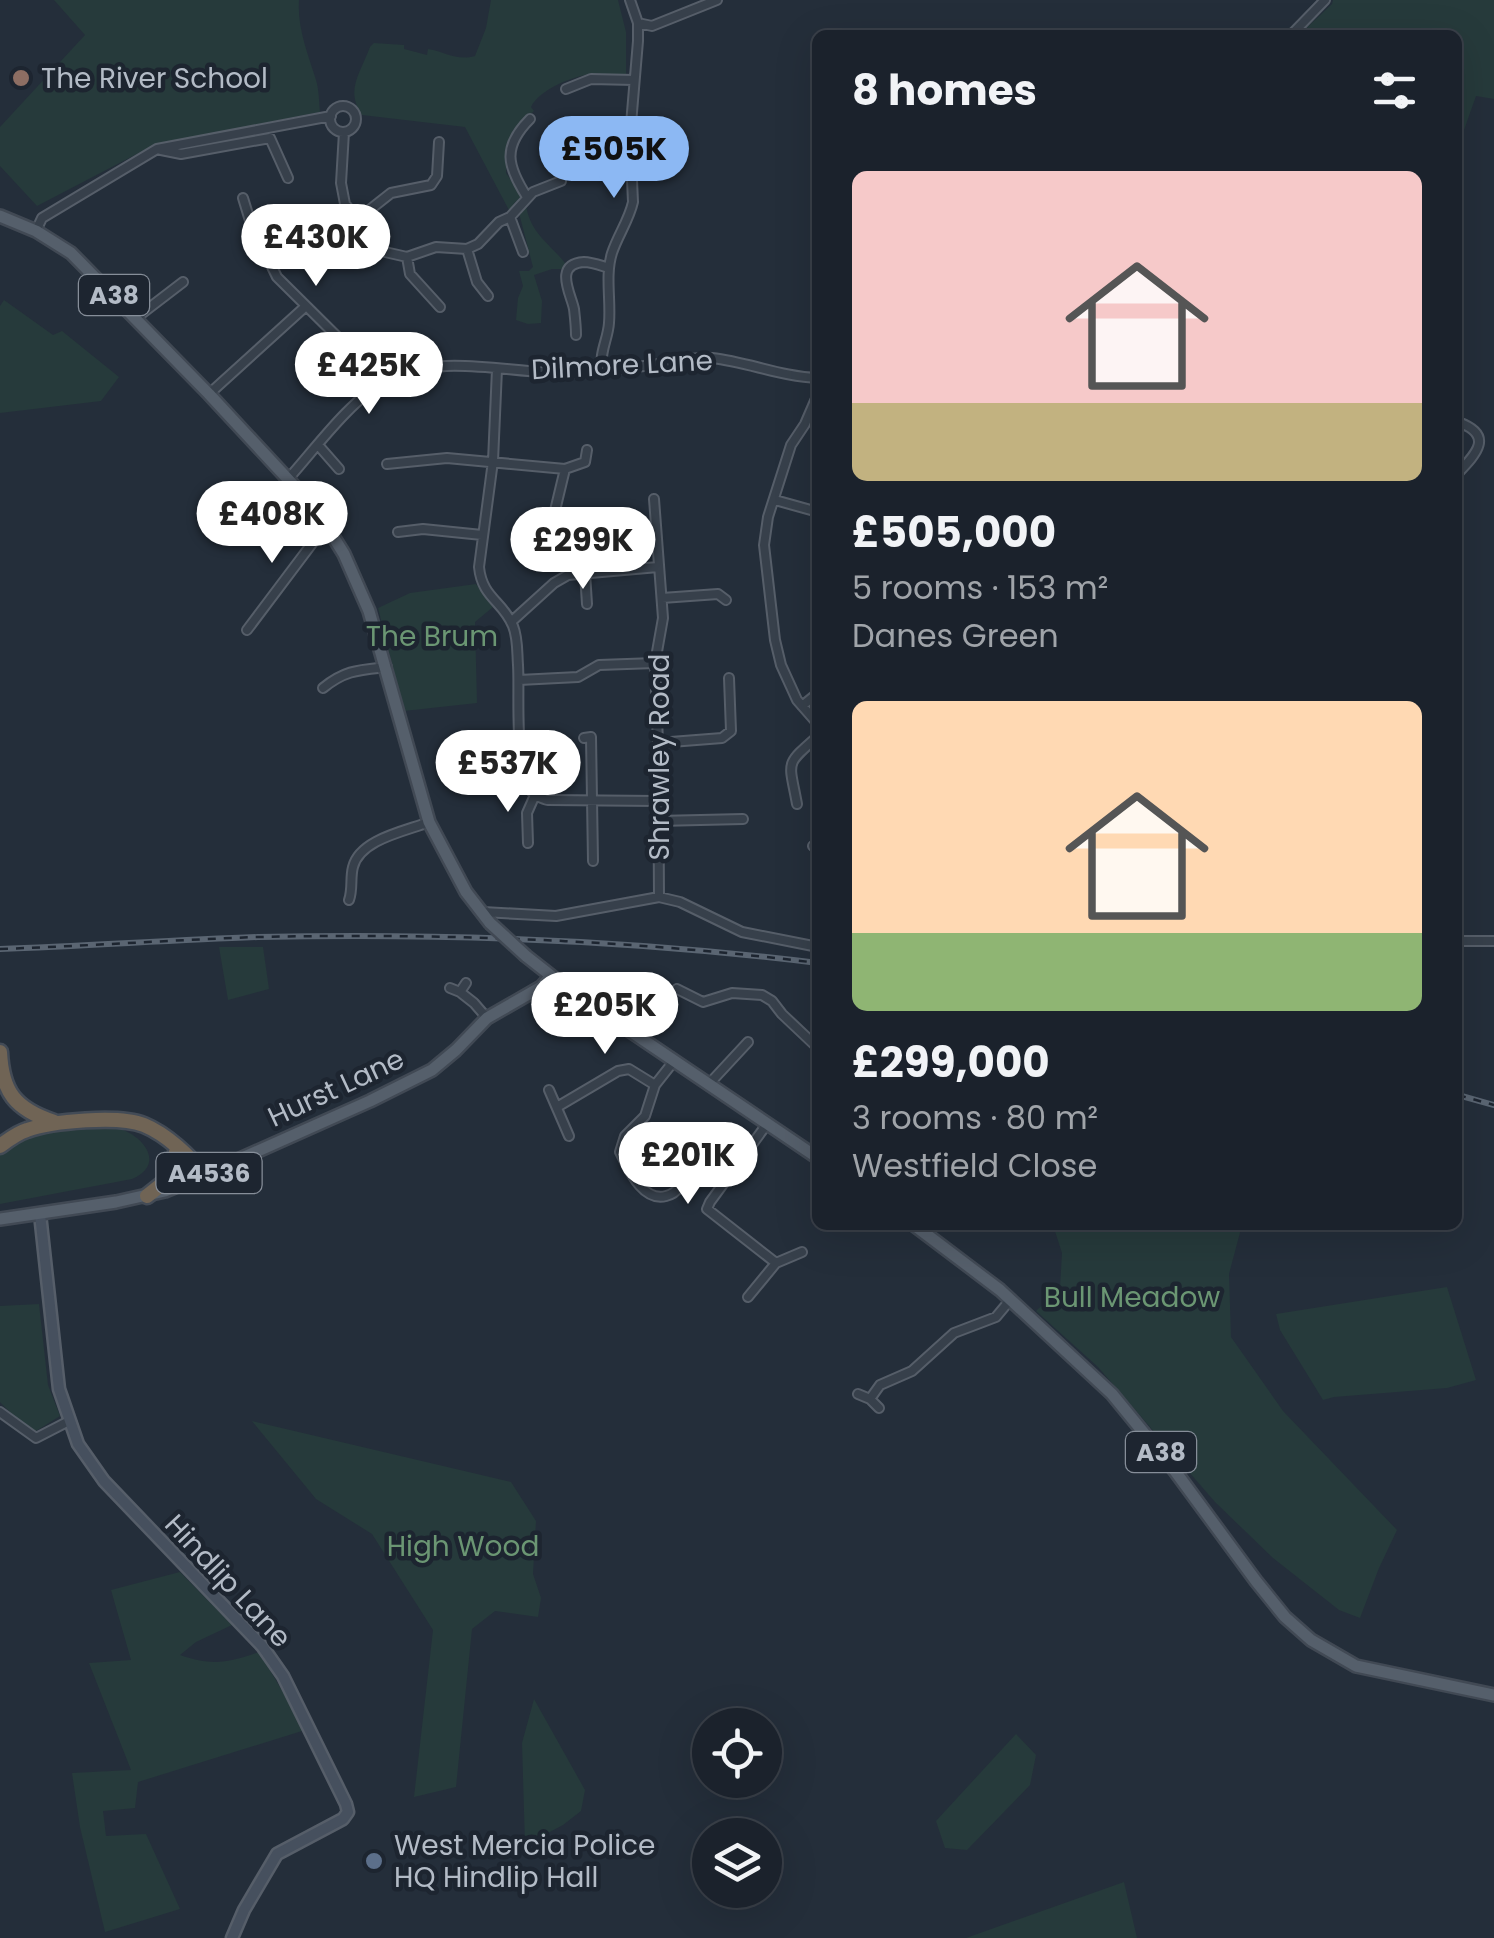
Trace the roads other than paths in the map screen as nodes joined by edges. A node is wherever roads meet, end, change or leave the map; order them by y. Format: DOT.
graph roads {
  1 [pos="630,0"];
  2 [pos="716,0"];
  3 [pos="1325,0"];
  4 [pos="638,24"];
  5 [pos="652,26"];
  6 [pos="1295,30"];
  7 [pos="638,41"];
  8 [pos="634,80"];
  9 [pos="566,89"];
  10 [pos="331,116"];
  11 [pos="530,119"];
  12 [pos="344,132"];
  13 [pos="438,142"];
  14 [pos="157,149"];
  15 [pos="288,178"];
  16 [pos="561,180"];
  17 [pos="527,197"];
  18 [pos="243,198"];
  19 [pos="0,216"];
  20 [pos="510,217"];
  21 [pos="358,219"];
  22 [pos="36,230"];
  23 [pos="467,250"];
  24 [pos="523,252"];
  25 [pos="407,258"];
  26 [pos="609,268"];
  27 [pos="184,282"];
  28 [pos="488,296"];
  29 [pos="306,306"];
  30 [pos="440,307"];
  31 [pos="136,318"];
  32 [pos="564,326"];
  33 [pos="497,369"];
  34 [pos="602,369"];
  35 [pos="812,378"];
  36 [pos="383,382"];
  37 [pos="210,394"];
  38 [pos="812,407"];
  39 [pos="1462,423"];
  40 [pos="318,446"];
  41 [pos="587,450"];
  42 [pos="493,460"];
  43 [pos="387,464"];
  44 [pos="339,469"];
  45 [pos="565,469"];
  46 [pos="1462,470"];
  47 [pos="288,478"];
  48 [pos="654,499"];
  49 [pos="775,500"];
  50 [pos="812,510"];
  51 [pos="553,520"];
  52 [pos="326,524"];
  53 [pos="398,532"];
  54 [pos="482,534"];
  55 [pos="658,567"];
  56 [pos="585,573"];
  57 [pos="662,598"];
  58 [pos="726,600"];
  59 [pos="587,604"];
  60 [pos="511,622"];
  61 [pos="247,630"];
  62 [pos="655,663"];
  63 [pos="386,667"];
  64 [pos="728,678"];
  65 [pos="519,680"];
  66 [pos="322,688"];
  67 [pos="812,698"];
  68 [pos="802,706"];
  69 [pos="812,717"];
  70 [pos="584,738"];
  71 [pos="812,741"];
  72 [pos="658,743"];
  73 [pos="534,795"];
  74 [pos="799,798"];
  75 [pos="593,800"];
  76 [pos="658,801"];
  77 [pos="743,819"];
  78 [pos="430,822"];
  79 [pos="658,822"];
  80 [pos="528,843"];
  81 [pos="593,861"];
  82 [pos="658,896"];
  83 [pos="349,900"];
  84 [pos="486,917"];
  85 [pos="1494,940"];
  86 [pos="1462,941"];
  87 [pos="812,945"];
  88 [pos="550,977"];
  89 [pos="466,983"];
  90 [pos="450,988"];
  91 [pos="677,990"];
  92 [pos="460,992"];
  93 [pos="581,998"];
  94 [pos="487,1018"];
  95 [pos="558,1026"];
  96 [pos="748,1042"];
  97 [pos="812,1042"];
  98 [pos="0,1052"];
  99 [pos="674,1061"];
  100 [pos="709,1084"];
  101 [pos="655,1085"];
  102 [pos="549,1090"];
  103 [pos="556,1107"];
  104 [pos="59,1124"];
  105 [pos="767,1124"];
  106 [pos="569,1136"];
  107 [pos="0,1146"];
  108 [pos="176,1150"];
  109 [pos="812,1154"];
  110 [pos="685,1171"];
  111 [pos="199,1178"];
  112 [pos="147,1196"];
  113 [pos="40,1214"];
  114 [pos="0,1218"];
  115 [pos="921,1230"];
  116 [pos="802,1252"];
  117 [pos="776,1263"];
  118 [pos="748,1297"];
  119 [pos="1011,1299"];
  120 [pos="858,1394"];
  121 [pos="870,1399"];
  122 [pos="879,1408"];
  123 [pos="0,1412"];
  124 [pos="69,1421"];
  125 [pos="1494,1695"];
  126 [pos="232,1938"];
  1 -- 4 [label="street"];
  2 -- 5 [label="street"];
  3 -- 6 [label="street"];
  4 -- 5 [label="street"];
  4 -- 7 [label="street"];
  5 -- 7 [label="street"];
  7 -- 8 [label="street"];
  8 -- 9 [label="street"];
  8 -- 26 [label="street"];
  10 -- 12 [label="street"];
  10 -- 12 [label="street"];
  10 -- 14 [label="street"];
  11 -- 17 [label="street"];
  12 -- 21 [label="street"];
  13 -- 21 [label="street"];
  14 -- 15 [label="street"];
  14 -- 22 [label="street"];
  16 -- 17 [label="street"];
  17 -- 20 [label="street"];
  18 -- 29 [label="street"];
  19 -- 22 [label="main road, A38"];
  20 -- 23 [label="street"];
  20 -- 24 [label="street"];
  21 -- 25 [label="street"];
  22 -- 31 [label="main road, A38"];
  23 -- 25 [label="street"];
  23 -- 28 [label="street"];
  25 -- 30 [label="street"];
  26 -- 32 [label="street"];
  26 -- 34 [label="street"];
  27 -- 31 [label="street"];
  29 -- 36 [label="street"];
  29 -- 37 [label="street"];
  31 -- 37 [label="main road, A38"];
  33 -- 34 [label="street, Dilmore Lane"];
  33 -- 36 [label="street, Dilmore Lane"];
  33 -- 42 [label="street"];
  34 -- 35 [label="street, Dilmore Lane"];
  36 -- 40 [label="street, Dilmore Lane"];
  37 -- 47 [label="main road, A38"];
  38 -- 49 [label="street"];
  39 -- 46 [label="street"];
  40 -- 44 [label="street"];
  40 -- 47 [label="street, Dilmore Lane"];
  41 -- 45 [label="street"];
  42 -- 43 [label="street"];
  42 -- 45 [label="street"];
  42 -- 54 [label="street"];
  45 -- 51 [label="street"];
  47 -- 52 [label="main road, A38"];
  48 -- 55 [label="street, Shrawley Road"];
  49 -- 50 [label="street"];
  49 -- 68 [label="street"];
  52 -- 61 [label="street"];
  52 -- 63 [label="main road, A38"];
  53 -- 54 [label="street"];
  54 -- 60 [label="street"];
  55 -- 56 [label="street"];
  55 -- 57 [label="street, Shrawley Road"];
  56 -- 59 [label="street"];
  56 -- 60 [label="street"];
  57 -- 58 [label="street"];
  57 -- 62 [label="street, Shrawley Road"];
  60 -- 65 [label="street"];
  62 -- 65 [label="street"];
  62 -- 72 [label="street, Shrawley Road"];
  63 -- 66 [label="street"];
  63 -- 78 [label="main road, A38"];
  64 -- 72 [label="street"];
  65 -- 73 [label="street"];
  67 -- 68 [label="street"];
  68 -- 69 [label="street"];
  70 -- 75 [label="street"];
  71 -- 74 [label="street"];
  72 -- 76 [label="street, Shrawley Road"];
  73 -- 75 [label="street"];
  73 -- 80 [label="street"];
  75 -- 76 [label="street"];
  75 -- 81 [label="street"];
  76 -- 79 [label="street, Shrawley Road"];
  77 -- 79 [label="street"];
  78 -- 83 [label="street"];
  78 -- 84 [label="main road, A38"];
  79 -- 82 [label="street, Shrawley Road"];
  82 -- 84 [label="street"];
  82 -- 87 [label="street"];
  84 -- 88 [label="main road, A38, bridge"];
  85 -- 86 [label="street"];
  88 -- 93 [label="main road, A38"];
  88 -- 94 [label="main road, Hurst Lane / A4536"];
  89 -- 92 [label="street"];
  90 -- 92 [label="street"];
  91 -- 97 [label="street"];
  92 -- 94 [label="street"];
  93 -- 95 [label="street"];
  93 -- 99 [label="main road, A38"];
  94 -- 111 [label="main road, Hurst Lane / A4536"];
  96 -- 100 [label="street"];
  98 -- 104 [label="highway"];
  99 -- 100 [label="main road, A38"];
  99 -- 101 [label="street"];
  100 -- 105 [label="main road, A38"];
  101 -- 103 [label="street"];
  101 -- 110 [label="street"];
  102 -- 103 [label="street"];
  103 -- 106 [label="street"];
  104 -- 107 [label="highway"];
  104 -- 108 [label="highway"];
  105 -- 109 [label="main road, A38"];
  105 -- 117 [label="street"];
  108 -- 111 [label="highway"];
  108 -- 112 [label="highway"];
  111 -- 112 [label="main road, Hurst Lane / A4536"];
  112 -- 113 [label="main road, Hurst Lane / A4536"];
  113 -- 114 [label="main road, Hurst Lane / A4536"];
  113 -- 124 [label="street, Hindlip Lane"];
  115 -- 119 [label="main road, A38"];
  116 -- 117 [label="street"];
  117 -- 118 [label="street"];
  119 -- 121 [label="street"];
  119 -- 125 [label="main road, A38"];
  120 -- 121 [label="street"];
  121 -- 122 [label="street"];
  123 -- 124 [label="street"];
  124 -- 126 [label="street, Hindlip Lane"];
}
